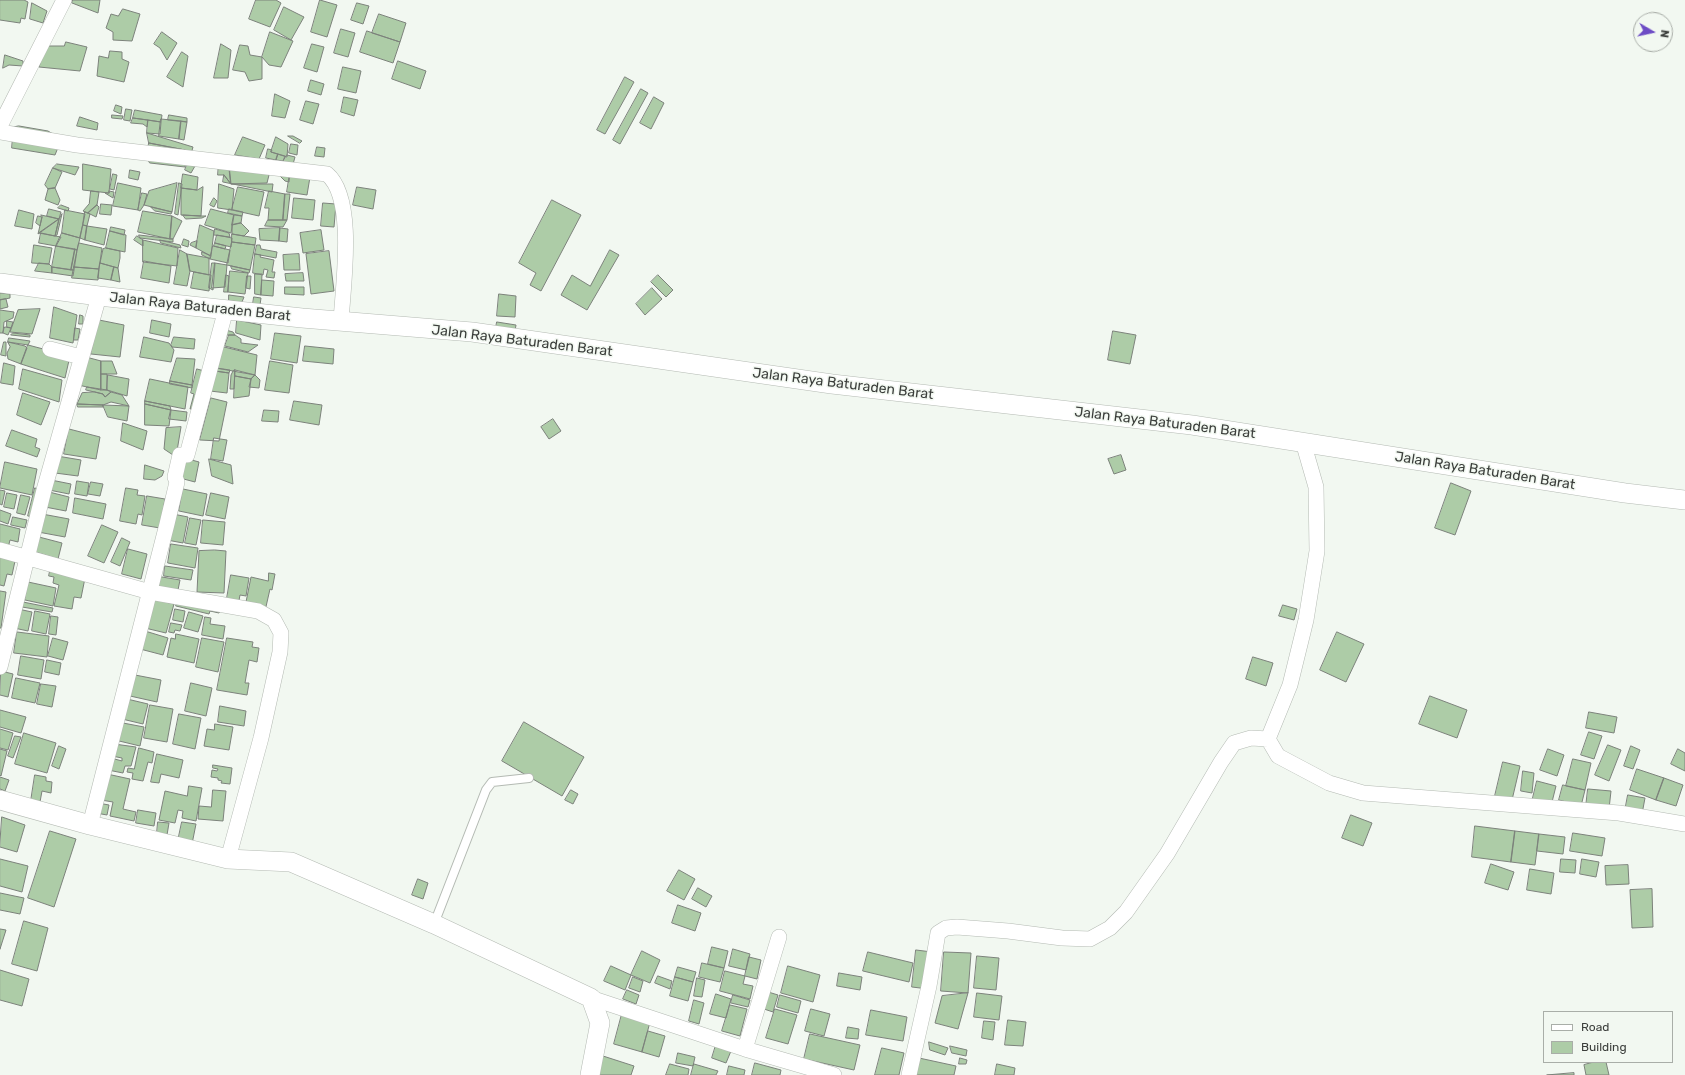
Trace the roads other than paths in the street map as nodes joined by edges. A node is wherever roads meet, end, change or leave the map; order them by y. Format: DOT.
graph roads {
  1 [pos="64,0"];
  2 [pos="0,126"];
  3 [pos="0,132"];
  4 [pos="0,283"];
  5 [pos="99,296"];
  6 [pos="226,309"];
  7 [pos="342,321"];
  8 [pos="50,349"];
  9 [pos="81,357"];
  10 [pos="1303,442"];
  11 [pos="1685,500"];
  12 [pos="0,550"];
  13 [pos="28,558"];
  14 [pos="150,592"];
  15 [pos="0,667"];
  16 [pos="1268,739"];
  17 [pos="529,778"];
  18 [pos="0,800"];
  19 [pos="1685,824"];
  20 [pos="90,825"];
  21 [pos="228,859"];
  22 [pos="434,924"];
  23 [pos="779,937"];
  24 [pos="591,998"];
  25 [pos="745,1049"];
  26 [pos="590,1075"];
  27 [pos="834,1075"];
  28 [pos="908,1075"];
  1 -- 2 [label="street"];
  3 -- 7 [label="street"];
  4 -- 5 [label="street, Jalan Raya Baturaden Barat"];
  5 -- 6 [label="street, Jalan Raya Baturaden Barat"];
  5 -- 9 [label="street"];
  6 -- 7 [label="street, Jalan Raya Baturaden Barat"];
  6 -- 14 [label="street"];
  7 -- 10 [label="street, Jalan Raya Baturaden Barat"];
  8 -- 9 [label="street"];
  9 -- 13 [label="street"];
  10 -- 11 [label="street, Jalan Raya Baturaden Barat"];
  10 -- 16 [label="street"];
  12 -- 13 [label="street"];
  13 -- 14 [label="street"];
  13 -- 15 [label="street"];
  14 -- 20 [label="street"];
  14 -- 21 [label="street"];
  16 -- 19 [label="street"];
  16 -- 28 [label="street"];
  17 -- 22 [label="lane"];
  18 -- 20 [label="street"];
  20 -- 21 [label="street"];
  21 -- 22 [label="street"];
  22 -- 24 [label="street"];
  23 -- 25 [label="street"];
  24 -- 25 [label="street"];
  24 -- 26 [label="street"];
  25 -- 27 [label="street"];
}
